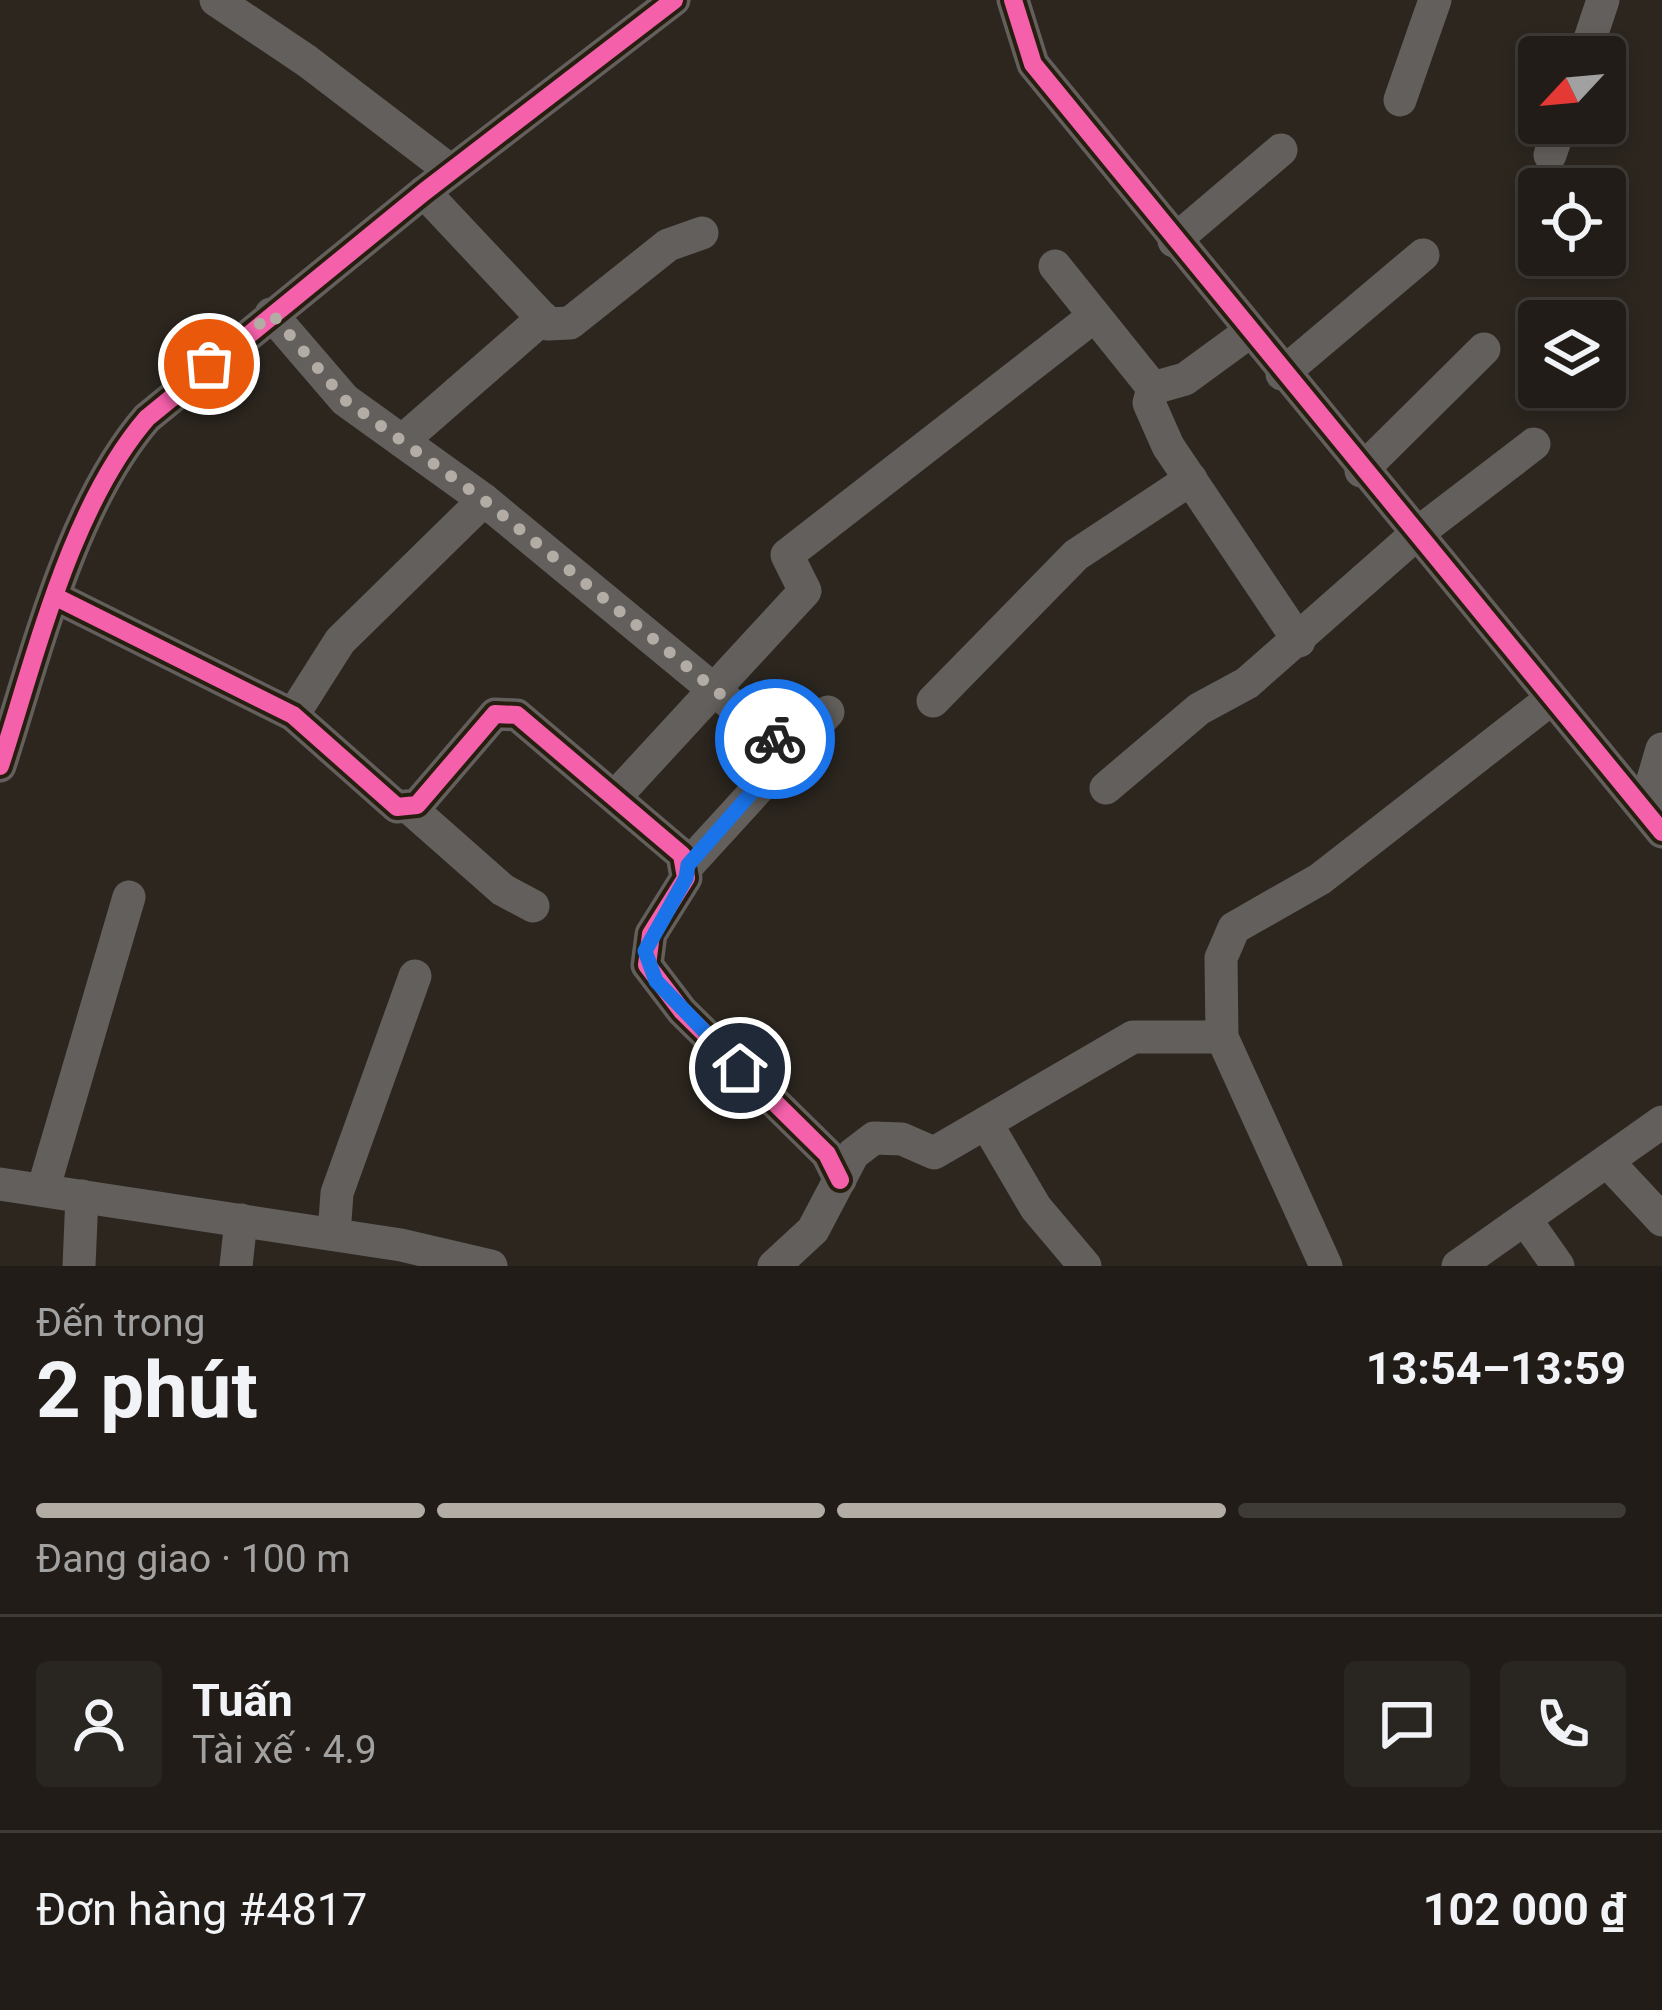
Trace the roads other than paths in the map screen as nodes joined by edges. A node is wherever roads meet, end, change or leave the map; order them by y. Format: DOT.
graph roads {
  1 [pos="216,0"];
  2 [pos="674,0"];
  3 [pos="1013,0"];
  4 [pos="1436,0"];
  5 [pos="1603,0"];
  6 [pos="1591,36"];
  7 [pos="1400,100"];
  8 [pos="1281,150"];
  9 [pos="451,171"];
  10 [pos="424,192"];
  11 [pos="702,233"];
  12 [pos="1174,241"];
  13 [pos="1423,255"];
  14 [pos="1055,266"];
  15 [pos="272,314"];
  16 [pos="1093,316"];
  17 [pos="542,318"];
  18 [pos="1248,333"];
  19 [pos="1484,349"];
  20 [pos="1282,374"];
  21 [pos="1153,388"];
  22 [pos="402,442"];
  23 [pos="1534,444"];
  24 [pos="1361,471"];
  25 [pos="1191,478"];
  26 [pos="484,500"];
  27 [pos="1414,536"];
  28 [pos="56,597"];
  29 [pos="1299,641"];
  30 [pos="716,688"];
  31 [pos="1551,699"];
  32 [pos="933,701"];
  33 [pos="828,712"];
  34 [pos="293,715"];
  35 [pos="1662,749"];
  36 [pos="788,751"];
  37 [pos="0,766"];
  38 [pos="1106,788"];
  39 [pos="615,797"];
  40 [pos="410,808"];
  41 [pos="1653,821"];
  42 [pos="688,865"];
  43 [pos="129,897"];
  44 [pos="533,906"];
  45 [pos="415,976"];
  46 [pos="1222,1036"];
  47 [pos="1662,1122"];
  48 [pos="986,1123"];
  49 [pos="1607,1161"];
  50 [pos="840,1180"];
  51 [pos="0,1184"];
  52 [pos="43,1190"];
  53 [pos="82,1196"];
  54 [pos="1525,1219"];
  55 [pos="241,1220"];
  56 [pos="1662,1220"];
  57 [pos="334,1234"];
  58 [pos="472,1264"];
  59 [pos="79,1266"];
  60 [pos="236,1266"];
  61 [pos="774,1266"];
  62 [pos="1085,1266"];
  63 [pos="1326,1266"];
  64 [pos="1458,1266"];
  65 [pos="1558,1266"];
  1 -- 9 [label="street"];
  2 -- 9 [label="street"];
  3 -- 12 [label="street"];
  4 -- 7 [label="street"];
  5 -- 6 [label="street"];
  8 -- 12 [label="street"];
  9 -- 10 [label="street"];
  10 -- 15 [label="street"];
  10 -- 17 [label="street"];
  11 -- 17 [label="street"];
  12 -- 18 [label="street"];
  13 -- 20 [label="street"];
  14 -- 16 [label="street"];
  15 -- 22 [label="street"];
  15 -- 28 [label="street"];
  16 -- 21 [label="street"];
  16 -- 30 [label="street"];
  17 -- 22 [label="street"];
  18 -- 20 [label="street"];
  18 -- 21 [label="street"];
  19 -- 24 [label="street"];
  20 -- 24 [label="street"];
  21 -- 25 [label="street"];
  22 -- 26 [label="street"];
  23 -- 27 [label="street"];
  24 -- 27 [label="street"];
  25 -- 29 [label="street"];
  25 -- 32 [label="street"];
  26 -- 30 [label="street"];
  26 -- 34 [label="street"];
  27 -- 29 [label="street"];
  27 -- 31 [label="street"];
  28 -- 34 [label="street"];
  28 -- 37 [label="street"];
  29 -- 38 [label="street"];
  30 -- 36 [label="street"];
  30 -- 39 [label="street"];
  31 -- 41 [label="street"];
  31 -- 46 [label="street"];
  33 -- 36 [label="street"];
  34 -- 40 [label="street"];
  35 -- 41 [label="street"];
  36 -- 42 [label="street"];
  39 -- 40 [label="street"];
  39 -- 42 [label="street"];
  40 -- 44 [label="street"];
  42 -- 50 [label="street"];
  43 -- 52 [label="street"];
  45 -- 57 [label="street"];
  46 -- 48 [label="street"];
  46 -- 63 [label="street"];
  47 -- 49 [label="street"];
  48 -- 50 [label="street"];
  48 -- 62 [label="street"];
  49 -- 54 [label="street"];
  49 -- 56 [label="street"];
  50 -- 61 [label="street"];
  51 -- 52 [label="street"];
  52 -- 53 [label="street"];
  53 -- 55 [label="street"];
  53 -- 59 [label="street"];
  54 -- 64 [label="street"];
  54 -- 65 [label="street"];
  55 -- 57 [label="street"];
  55 -- 60 [label="street"];
  57 -- 58 [label="street"];
}
